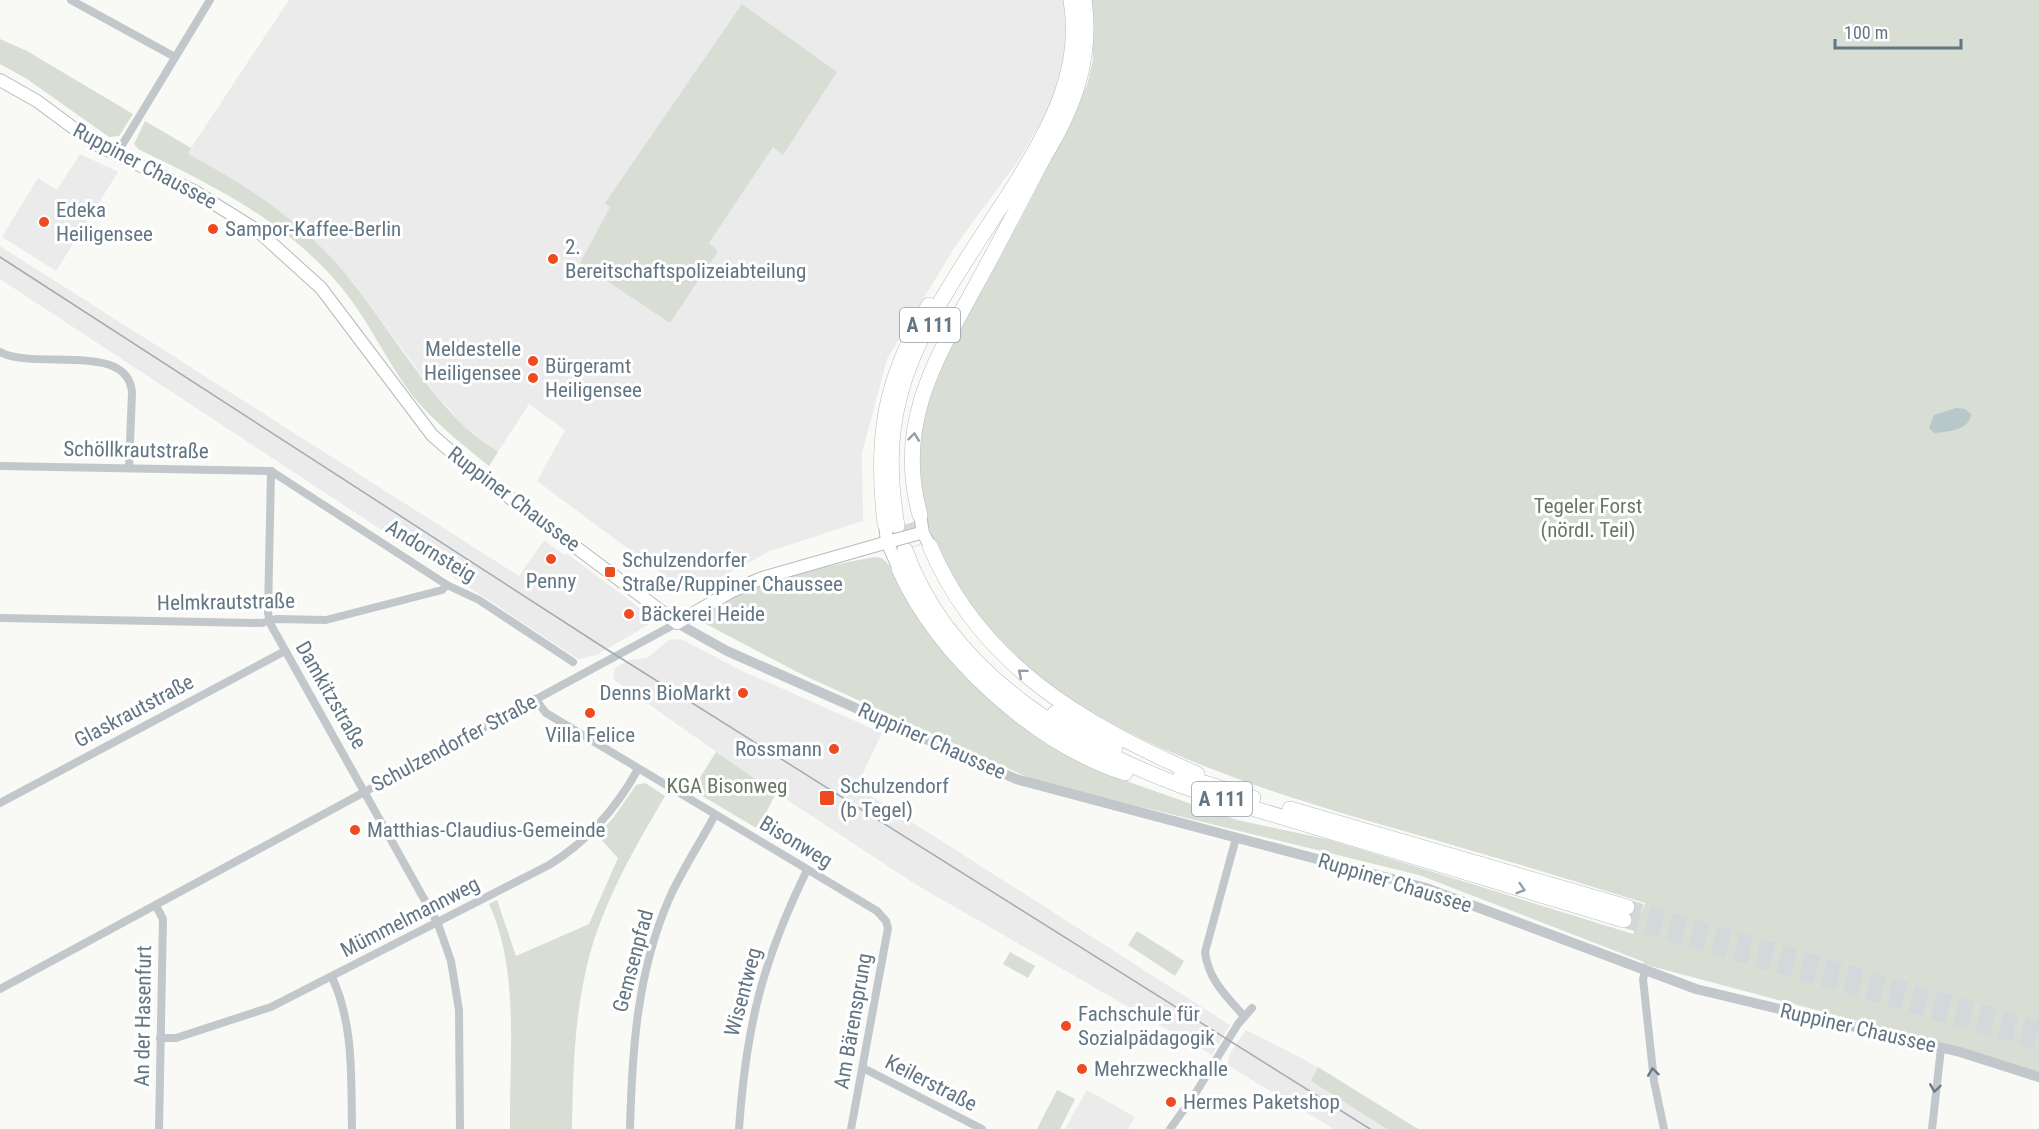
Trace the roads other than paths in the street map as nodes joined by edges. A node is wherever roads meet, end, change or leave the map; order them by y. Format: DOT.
graph roads {
  1 [pos="71,0"];
  2 [pos="210,0"];
  3 [pos="1071,0"];
  4 [pos="1084,0"];
  5 [pos="175,57"];
  6 [pos="0,80"];
  7 [pos="1042,149"];
  8 [pos="116,155"];
  9 [pos="0,352"];
  10 [pos="0,466"];
  11 [pos="129,468"];
  12 [pos="271,471"];
  13 [pos="920,515"];
  14 [pos="906,537"];
  15 [pos="899,569"];
  16 [pos="447,585"];
  17 [pos="0,618"];
  18 [pos="270,621"];
  19 [pos="677,623"];
  20 [pos="285,651"];
  21 [pos="573,662"];
  22 [pos="535,699"];
  23 [pos="638,769"];
  24 [pos="365,792"];
  25 [pos="0,803"];
  26 [pos="715,815"];
  27 [pos="1311,826"];
  28 [pos="1236,838"];
  29 [pos="807,870"];
  30 [pos="156,906"];
  31 [pos="886,921"];
  32 [pos="438,924"];
  33 [pos="1645,972"];
  34 [pos="332,977"];
  35 [pos="0,989"];
  36 [pos="1252,1008"];
  37 [pos="1244,1016"];
  38 [pos="160,1038"];
  39 [pos="1941,1048"];
  40 [pos="863,1068"];
  41 [pos="2039,1077"];
  42 [pos="159,1129"];
  43 [pos="352,1129"];
  44 [pos="460,1129"];
  45 [pos="630,1129"];
  46 [pos="738,1129"];
  47 [pos="851,1129"];
  48 [pos="982,1129"];
  49 [pos="1170,1129"];
  50 [pos="1664,1129"];
  51 [pos="1932,1129"];
  1 -- 5 [label="street"];
  2 -- 5 [label="street"];
  3 -- 7 [label="highway, A 111"];
  4 -- 7 [label="highway, A 111"];
  5 -- 8 [label="street"];
  6 -- 8 [label="main road, Ruppiner Chaussee"];
  13 -- 7 [label="highway, one-way"];
  7 -- 14 [label="highway, A 111"];
  8 -- 19 [label="main road, Ruppiner Chaussee"];
  9 -- 11 [label="street"];
  10 -- 11 [label="street, Schöllkrautstraße"];
  11 -- 12 [label="street, Schöllkrautstraße"];
  12 -- 16 [label="street, Andornsteig"];
  12 -- 18 [label="street, Damkitzstraße"];
  13 -- 14 [label="main road"];
  14 -- 15 [label="main road"];
  14 -- 19 [label="main road, Schulzendorfer Straße"];
  14 -- 27 [label="highway, A 111"];
  27 -- 14 [label="highway, A 111, one-way"];
  15 -- 27 [label="highway"];
  16 -- 18 [label="street, Helmkrautstraße"];
  16 -- 21 [label="street, Andornsteig"];
  17 -- 18 [label="street, Helmkrautstraße"];
  18 -- 20 [label="street, Damkitzstraße"];
  19 -- 22 [label="street, Schulzendorfer Straße"];
  19 -- 28 [label="street, Ruppiner Chaussee"];
  20 -- 24 [label="street, Damkitzstraße"];
  20 -- 25 [label="street, Glaskrautstraße"];
  22 -- 23 [label="street, Bisonweg"];
  22 -- 24 [label="street, Schulzendorfer Straße"];
  23 -- 26 [label="street, Bisonweg"];
  23 -- 32 [label="street, Mümmelmannweg"];
  24 -- 30 [label="street, Schulzendorfer Straße"];
  24 -- 32 [label="street, Damkitzstraße"];
  26 -- 29 [label="street, Bisonweg"];
  26 -- 45 [label="street, Gemsenpfad"];
  28 -- 33 [label="street, Ruppiner Chaussee"];
  28 -- 37 [label="street"];
  29 -- 31 [label="street, Bisonweg"];
  29 -- 46 [label="street, Wisentweg"];
  30 -- 35 [label="street, Schulzendorfer Straße"];
  30 -- 38 [label="street, An der Hasenfurt"];
  31 -- 40 [label="street, Am Bärensprung"];
  32 -- 34 [label="street, Mümmelmannweg"];
  32 -- 44 [label="street, Damkitzstraße"];
  33 -- 39 [label="street, Ruppiner Chaussee"];
  50 -- 33 [label="street, one-way"];
  34 -- 38 [label="street, Mümmelmannweg"];
  34 -- 43 [label="street"];
  36 -- 37 [label="street"];
  37 -- 49 [label="street"];
  38 -- 42 [label="street, An der Hasenfurt"];
  39 -- 41 [label="street, Ruppiner Chaussee"];
  39 -- 51 [label="street, one-way"];
  40 -- 47 [label="street, Am Bärensprung"];
  40 -- 48 [label="street, Keilerstraße"];
}
